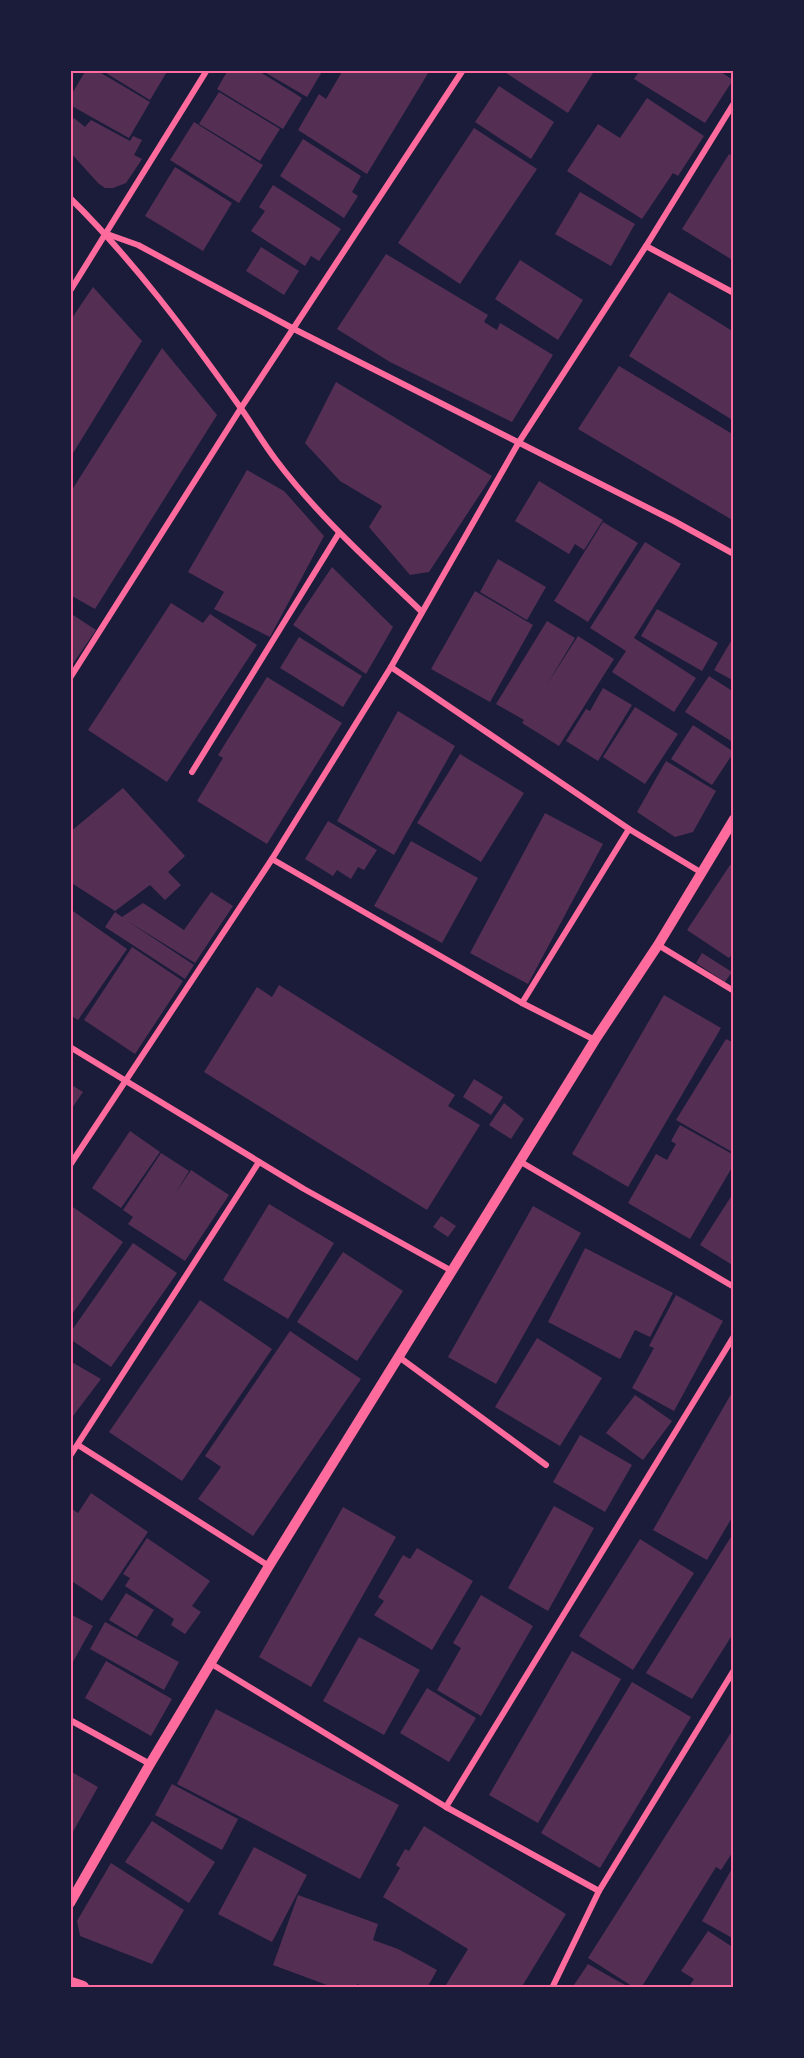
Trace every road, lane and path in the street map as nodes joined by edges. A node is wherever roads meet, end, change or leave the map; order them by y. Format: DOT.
graph roads {
  1 [pos="207,70"];
  2 [pos="463,70"];
  3 [pos="734,103"];
  4 [pos="70,198"];
  5 [pos="107,234"];
  6 [pos="646,246"];
  7 [pos="70,291"];
  8 [pos="734,293"];
  9 [pos="294,329"];
  10 [pos="241,408"];
  11 [pos="519,442"];
  12 [pos="339,533"];
  13 [pos="734,554"];
  14 [pos="421,611"];
  15 [pos="391,667"];
  16 [pos="70,678"];
  17 [pos="192,772"];
  18 [pos="734,819"];
  19 [pos="629,829"];
  20 [pos="272,859"];
  21 [pos="702,873"];
  22 [pos="658,945"];
  23 [pos="734,991"];
  24 [pos="522,1003"];
  25 [pos="595,1041"];
  26 [pos="70,1047"];
  27 [pos="125,1081"];
  28 [pos="260,1162"];
  29 [pos="521,1162"];
  30 [pos="70,1165"];
  31 [pos="452,1271"];
  32 [pos="734,1287"];
  33 [pos="734,1336"];
  34 [pos="399,1357"];
  35 [pos="78,1445"];
  36 [pos="70,1456"];
  37 [pos="546,1465"];
  38 [pos="269,1566"];
  39 [pos="210,1663"];
  40 [pos="734,1670"];
  41 [pos="70,1720"];
  42 [pos="150,1764"];
  43 [pos="446,1807"];
  44 [pos="599,1891"];
  45 [pos="70,1903"];
  46 [pos="70,1984"];
  47 [pos="82,1988"];
  48 [pos="552,1988"];
  1 -- 5 [label="street"];
  2 -- 9 [label="street"];
  3 -- 6 [label="street"];
  4 -- 5 [label="street"];
  5 -- 7 [label="street"];
  5 -- 9 [label="street"];
  5 -- 10 [label="street"];
  6 -- 8 [label="street"];
  6 -- 11 [label="street"];
  9 -- 10 [label="street"];
  9 -- 11 [label="street"];
  10 -- 12 [label="street"];
  10 -- 16 [label="street"];
  11 -- 13 [label="street"];
  11 -- 14 [label="street"];
  12 -- 14 [label="street"];
  12 -- 17 [label="street"];
  14 -- 15 [label="street"];
  15 -- 19 [label="street"];
  15 -- 20 [label="street"];
  18 -- 21 [label="street"];
  19 -- 21 [label="street"];
  19 -- 24 [label="street"];
  20 -- 24 [label="street"];
  20 -- 27 [label="street"];
  21 -- 22 [label="street"];
  22 -- 23 [label="street"];
  22 -- 25 [label="street"];
  24 -- 25 [label="street"];
  25 -- 29 [label="street"];
  26 -- 27 [label="street"];
  27 -- 28 [label="street"];
  27 -- 30 [label="street"];
  28 -- 31 [label="street"];
  28 -- 35 [label="street"];
  29 -- 31 [label="street"];
  29 -- 32 [label="street"];
  31 -- 34 [label="street"];
  33 -- 43 [label="street"];
  34 -- 37 [label="street"];
  34 -- 38 [label="street"];
  35 -- 36 [label="street"];
  35 -- 38 [label="street"];
  38 -- 39 [label="street"];
  39 -- 42 [label="street"];
  39 -- 43 [label="street"];
  40 -- 44 [label="street"];
  41 -- 42 [label="street"];
  42 -- 45 [label="street"];
  43 -- 44 [label="street"];
  44 -- 48 [label="street"];
  46 -- 47 [label="main road"];
}
